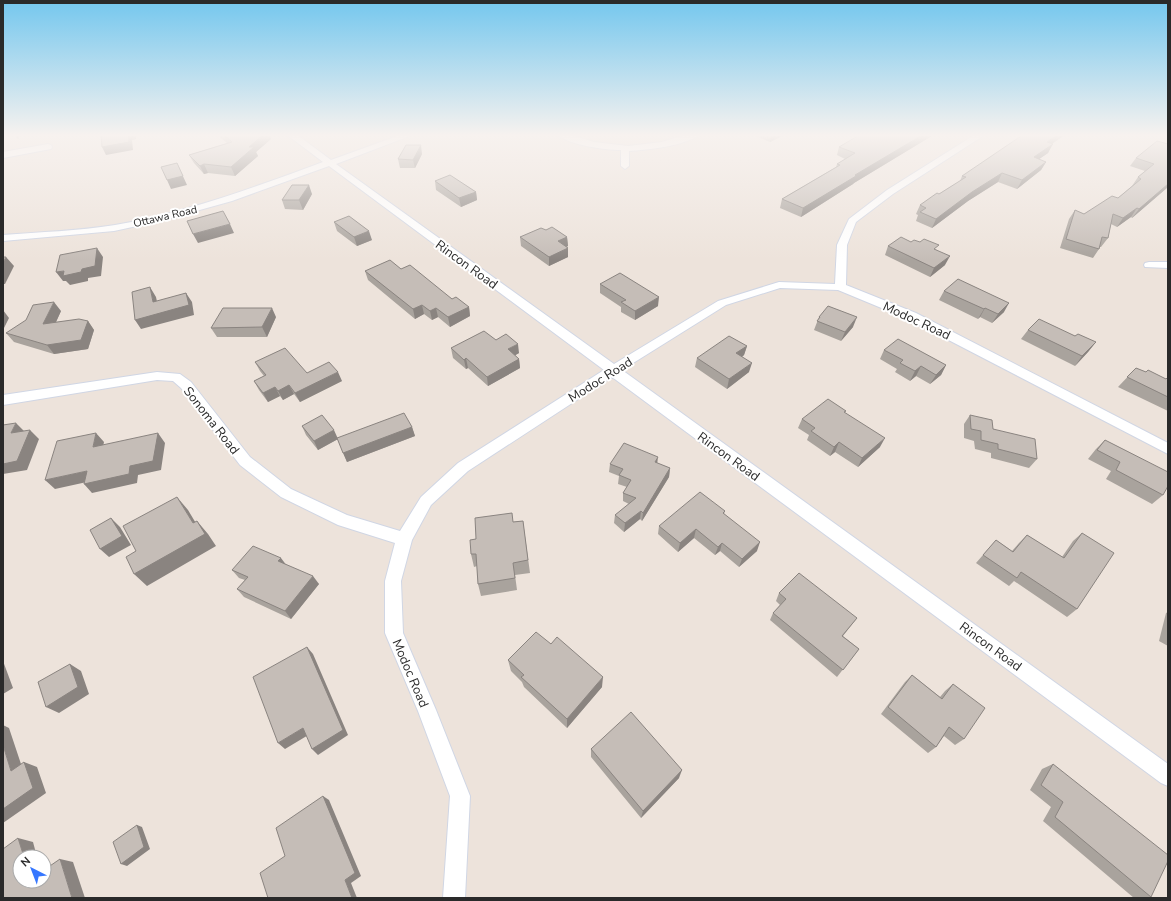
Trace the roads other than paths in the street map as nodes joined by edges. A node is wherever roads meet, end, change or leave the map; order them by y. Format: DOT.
graph roads {
  1 [pos="293,176"];
  2 [pos="348,176"];
  3 [pos="915,176"];
  4 [pos="3,238"];
  5 [pos="1148,265"];
  6 [pos="1168,266"];
  7 [pos="840,287"];
  8 [pos="613,371"];
  9 [pos="3,400"];
  10 [pos="1168,449"];
  11 [pos="404,539"];
  12 [pos="1168,776"];
  13 [pos="454,898"];
  1 -- 4 [label="street, Ottawa Road"];
  2 -- 8 [label="street, Rincon Road"];
  3 -- 7 [label="street"];
  5 -- 6 [label="street"];
  7 -- 8 [label="street, Modoc Road"];
  7 -- 10 [label="street, Modoc Road"];
  8 -- 11 [label="street, Modoc Road"];
  8 -- 12 [label="street, Rincon Road"];
  9 -- 11 [label="street, Sonoma Road"];
  11 -- 13 [label="street, Modoc Road"];
}
